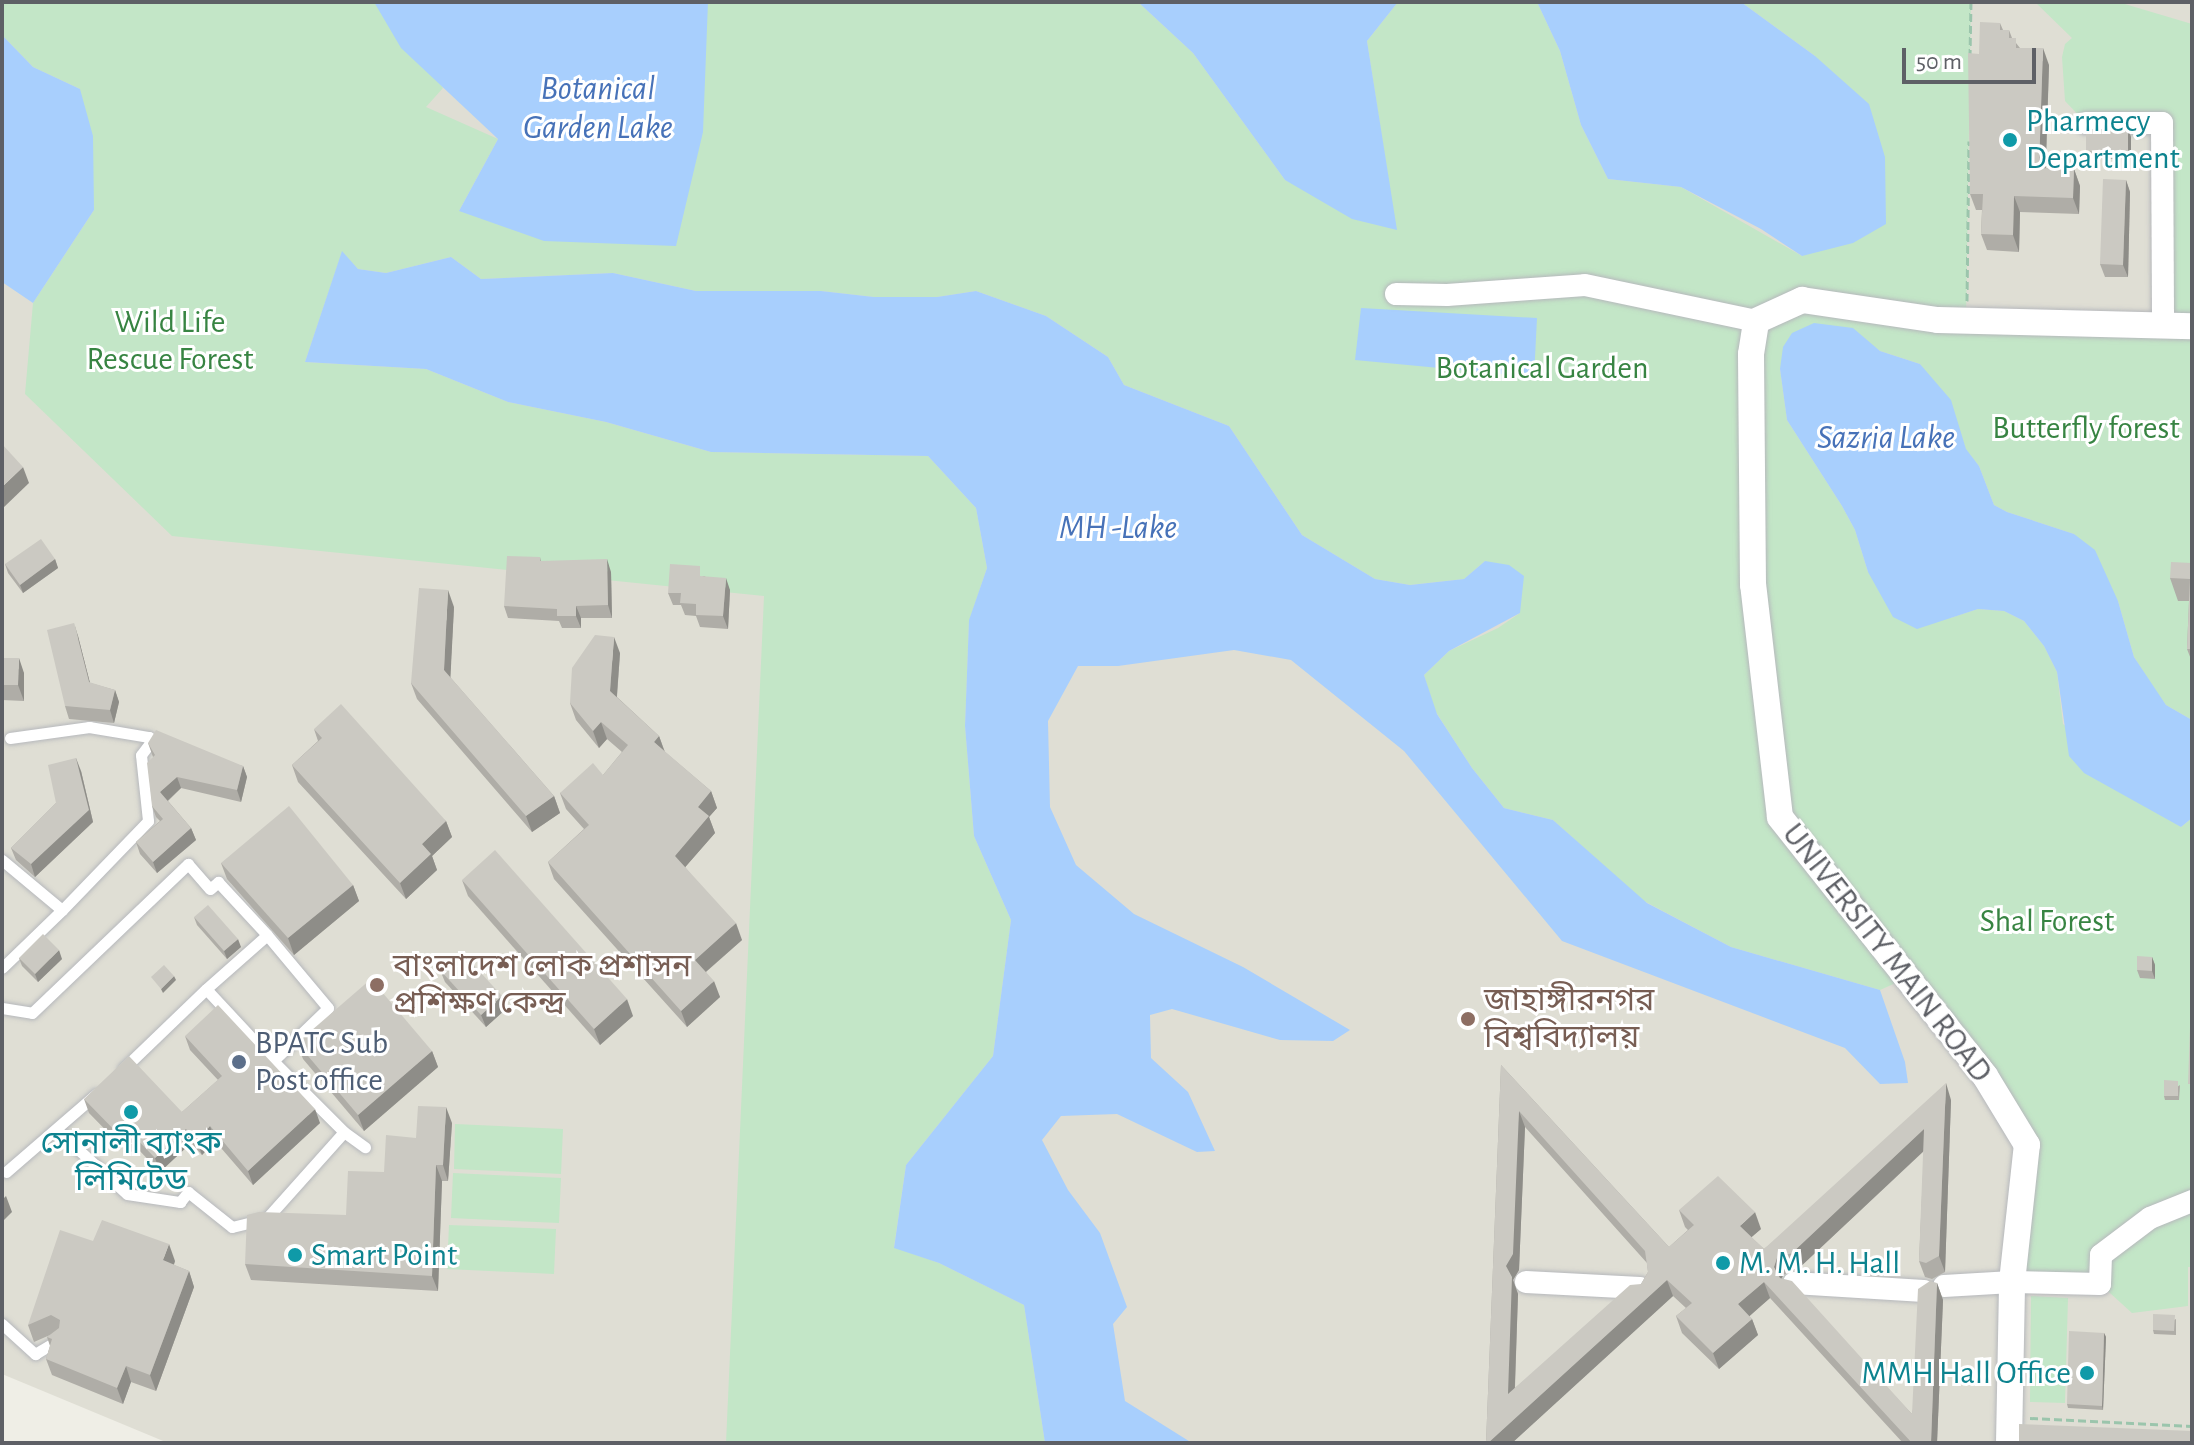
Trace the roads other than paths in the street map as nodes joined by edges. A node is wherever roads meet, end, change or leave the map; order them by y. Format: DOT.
graph roads {
  1 [pos="2086,123"];
  2 [pos="1396,294"];
  3 [pos="1756,321"];
  4 [pos="2163,326"];
  5 [pos="2192,326"];
  6 [pos="10,738"];
  7 [pos="2,860"];
  8 [pos="62,910"];
  9 [pos="267,935"];
  10 [pos="2,968"];
  11 [pos="206,989"];
  12 [pos="2,1008"];
  13 [pos="273,1061"];
  14 [pos="113,1079"];
  15 [pos="102,1089"];
  16 [pos="58,1131"];
  17 [pos="344,1132"];
  18 [pos="365,1147"];
  19 [pos="6,1172"];
  20 [pos="2192,1201"];
  21 [pos="1526,1282"];
  22 [pos="2012,1282"];
  23 [pos="1794,1283"];
  24 [pos="1640,1288"];
  25 [pos="2,1324"];
  26 [pos="58,1340"];
  27 [pos="2010,1430"];
  1 -- 4 [label="street"];
  2 -- 3 [label="street"];
  3 -- 4 [label="street"];
  3 -- 22 [label="street, UNIVERSITY MAIN ROAD"];
  4 -- 5 [label="street"];
  6 -- 8 [label="lane"];
  7 -- 8 [label="lane"];
  8 -- 10 [label="lane"];
  9 -- 11 [label="lane"];
  9 -- 12 [label="lane"];
  9 -- 13 [label="lane"];
  11 -- 13 [label="lane"];
  11 -- 14 [label="lane"];
  13 -- 17 [label="lane"];
  15 -- 16 [label="lane"];
  16 -- 17 [label="lane"];
  16 -- 19 [label="lane"];
  17 -- 18 [label="lane"];
  20 -- 22 [label="street"];
  21 -- 24 [label="street"];
  22 -- 23 [label="street"];
  22 -- 27 [label="street, UNIVERSITY MAIN ROAD"];
  25 -- 26 [label="lane"];
}
